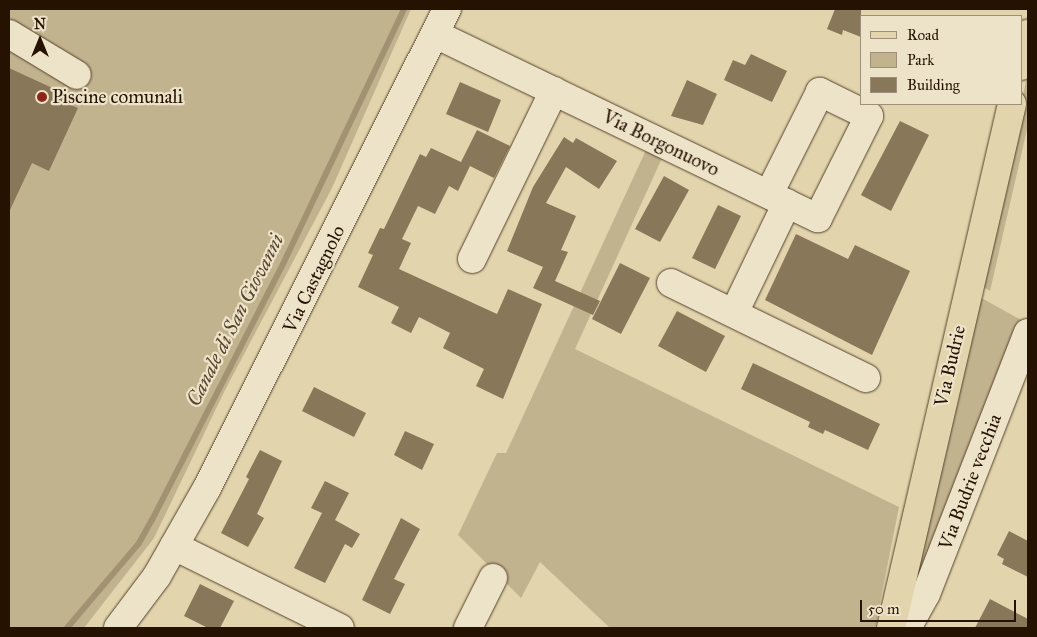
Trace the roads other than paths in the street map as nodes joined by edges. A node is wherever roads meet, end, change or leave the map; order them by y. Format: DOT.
graph roads {
  1 [pos="447,9"];
  2 [pos="9,34"];
  3 [pos="435,34"];
  4 [pos="1028,34"];
  5 [pos="1022,61"];
  6 [pos="77,75"];
  7 [pos="554,91"];
  8 [pos="1012,105"];
  9 [pos="472,259"];
  10 [pos="671,283"];
  11 [pos="734,313"];
  12 [pos="1028,334"];
  13 [pos="866,378"];
  14 [pos="174,546"];
  15 [pos="493,578"];
  16 [pos="118,628"];
  17 [pos="340,628"];
  18 [pos="468,628"];
  19 [pos="891,628"];
  20 [pos="907,628"];
  1 -- 3 [label="street, Via Castagnolo"];
  2 -- 6 [label="street"];
  3 -- 7 [label="street, Via Borgonuovo"];
  3 -- 14 [label="street, Via Castagnolo"];
  4 -- 5 [label="main road"];
  7 -- 9 [label="street"];
  7 -- 11 [label="street, Via Borgonuovo"];
  8 -- 19 [label="main road, Via Budrie"];
  10 -- 11 [label="street"];
  11 -- 13 [label="street"];
  12 -- 20 [label="street, Via Budrie vecchia"];
  14 -- 16 [label="street, Via Castagnolo"];
  14 -- 17 [label="street"];
  15 -- 18 [label="street"];
}
